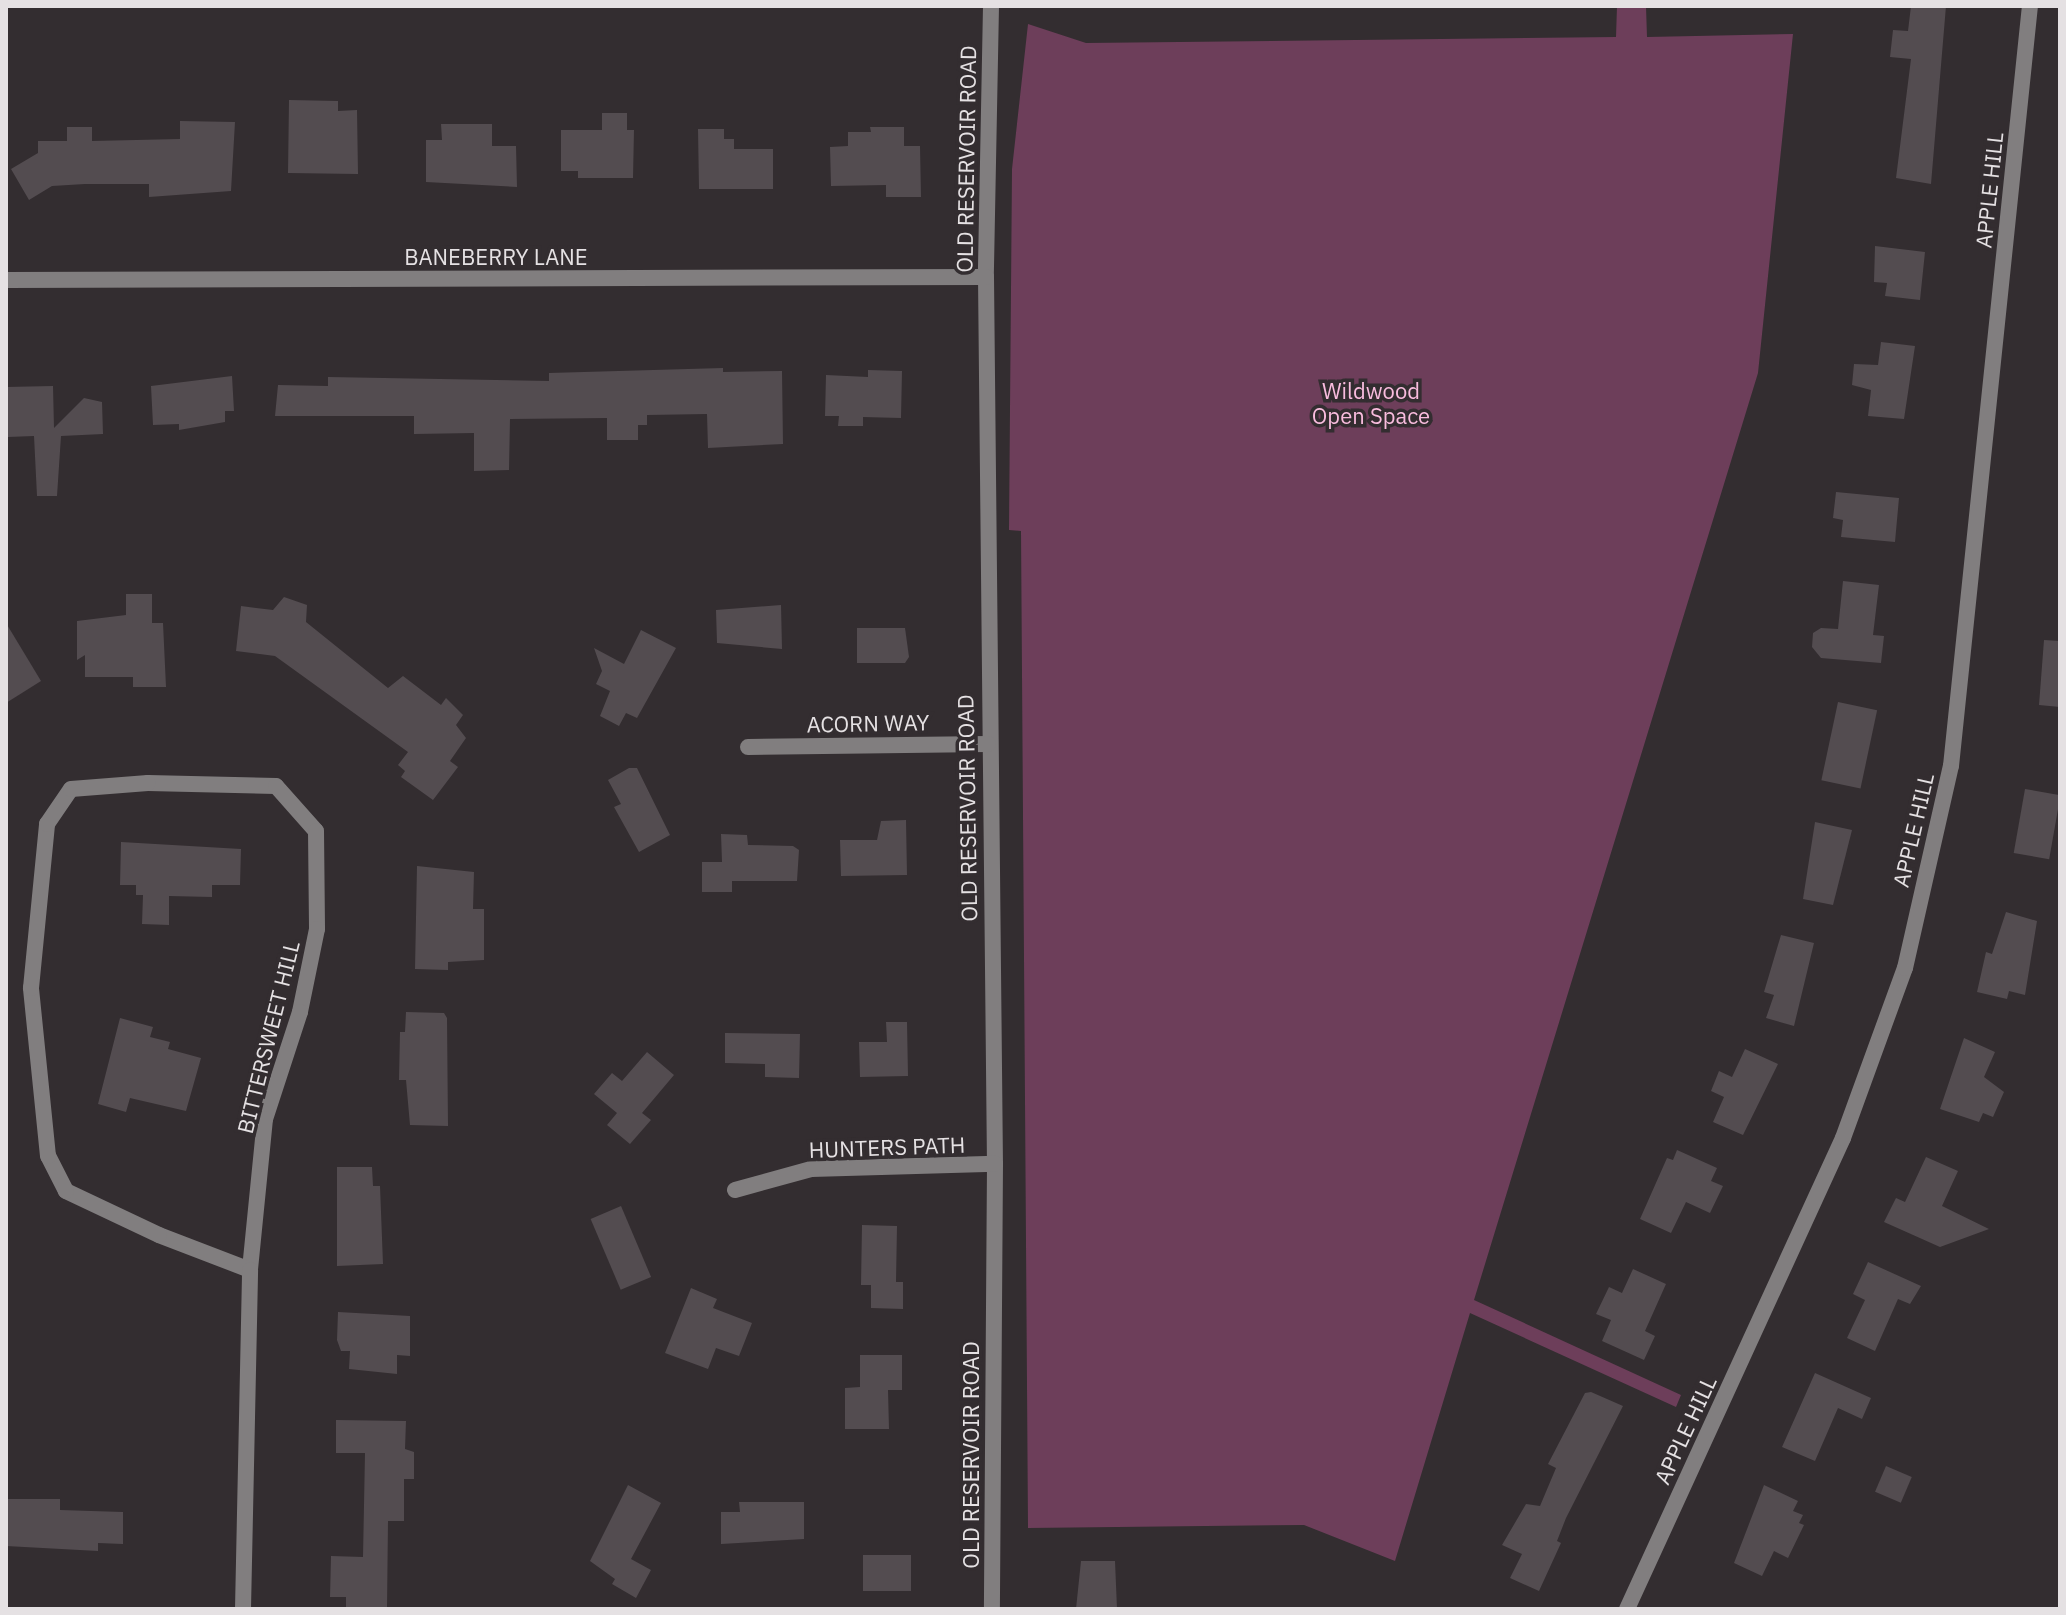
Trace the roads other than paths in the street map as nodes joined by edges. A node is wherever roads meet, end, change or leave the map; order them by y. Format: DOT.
graph roads {
  1 [pos="991,6"];
  2 [pos="2030,6"];
  3 [pos="986,277"];
  4 [pos="6,280"];
  5 [pos="988,744"];
  6 [pos="748,747"];
  7 [pos="995,1164"];
  8 [pos="735,1190"];
  9 [pos="250,1270"];
  10 [pos="243,1609"];
  11 [pos="992,1609"];
  12 [pos="1627,1609"];
  1 -- 3 [label="street, OLD RESERVOIR ROAD"];
  2 -- 12 [label="street, APPLE HILL"];
  3 -- 4 [label="street, BANEBERRY LANE"];
  3 -- 5 [label="street, OLD RESERVOIR ROAD"];
  5 -- 6 [label="street, ACORN WAY"];
  5 -- 7 [label="street, OLD RESERVOIR ROAD"];
  7 -- 8 [label="street, HUNTERS PATH"];
  7 -- 11 [label="street, OLD RESERVOIR ROAD"];
  9 -- 9 [label="street, BITTERSWEET HILL"];
  9 -- 10 [label="street, BITTERSWEET HILL"];
}
